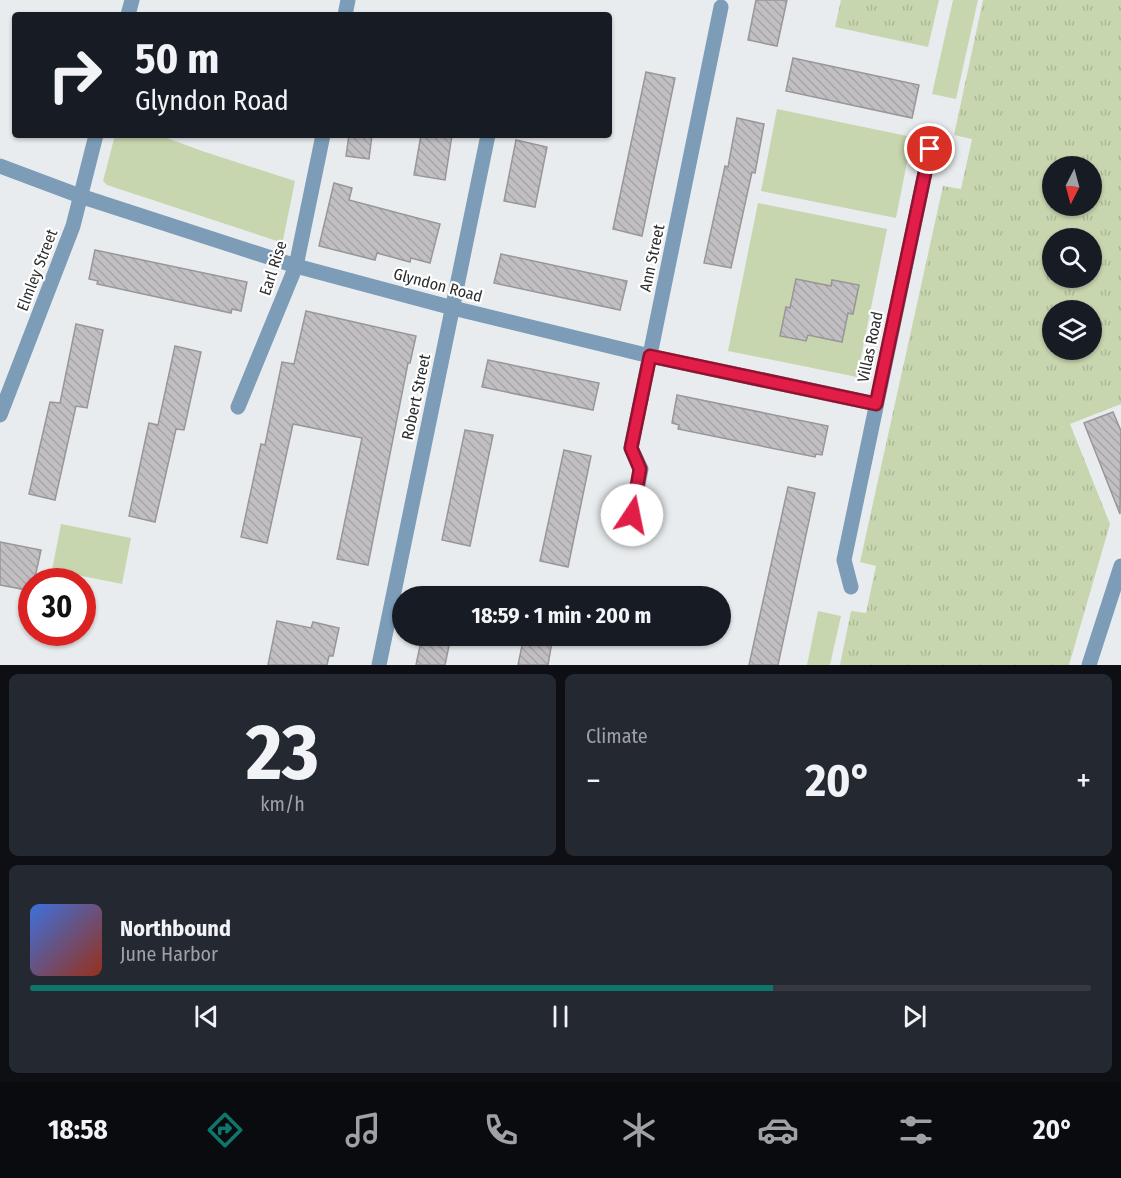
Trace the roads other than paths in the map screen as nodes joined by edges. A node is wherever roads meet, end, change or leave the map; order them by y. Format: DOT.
graph roads {
  1 [pos="721,7"];
  2 [pos="95,138"];
  3 [pos="322,138"];
  4 [pos="487,138"];
  5 [pos="930,149"];
  6 [pos="0,166"];
  7 [pos="80,196"];
  8 [pos="296,266"];
  9 [pos="453,308"];
  10 [pos="650,356"];
  11 [pos="876,404"];
  12 [pos="238,407"];
  13 [pos="0,415"];
  14 [pos="632,515"];
  15 [pos="1121,566"];
  16 [pos="851,587"];
  17 [pos="379,665"];
  18 [pos="1089,665"];
  1 -- 10 [label="street, Ann Street"];
  2 -- 7 [label="street, Elmley Street"];
  3 -- 8 [label="street, Earl Rise"];
  4 -- 9 [label="street, Robert Street"];
  5 -- 11 [label="street, Villas Road"];
  6 -- 7 [label="street, Glyndon Road"];
  7 -- 8 [label="street, Glyndon Road"];
  7 -- 13 [label="street, Elmley Street"];
  8 -- 9 [label="street, Glyndon Road"];
  8 -- 12 [label="street, Earl Rise"];
  9 -- 10 [label="street, Glyndon Road"];
  9 -- 17 [label="street, Robert Street"];
  10 -- 11 [label="street, Glyndon Road"];
  10 -- 14 [label="street, Ann Street"];
  11 -- 16 [label="street, Villas Road"];
  15 -- 18 [label="street"];
}
